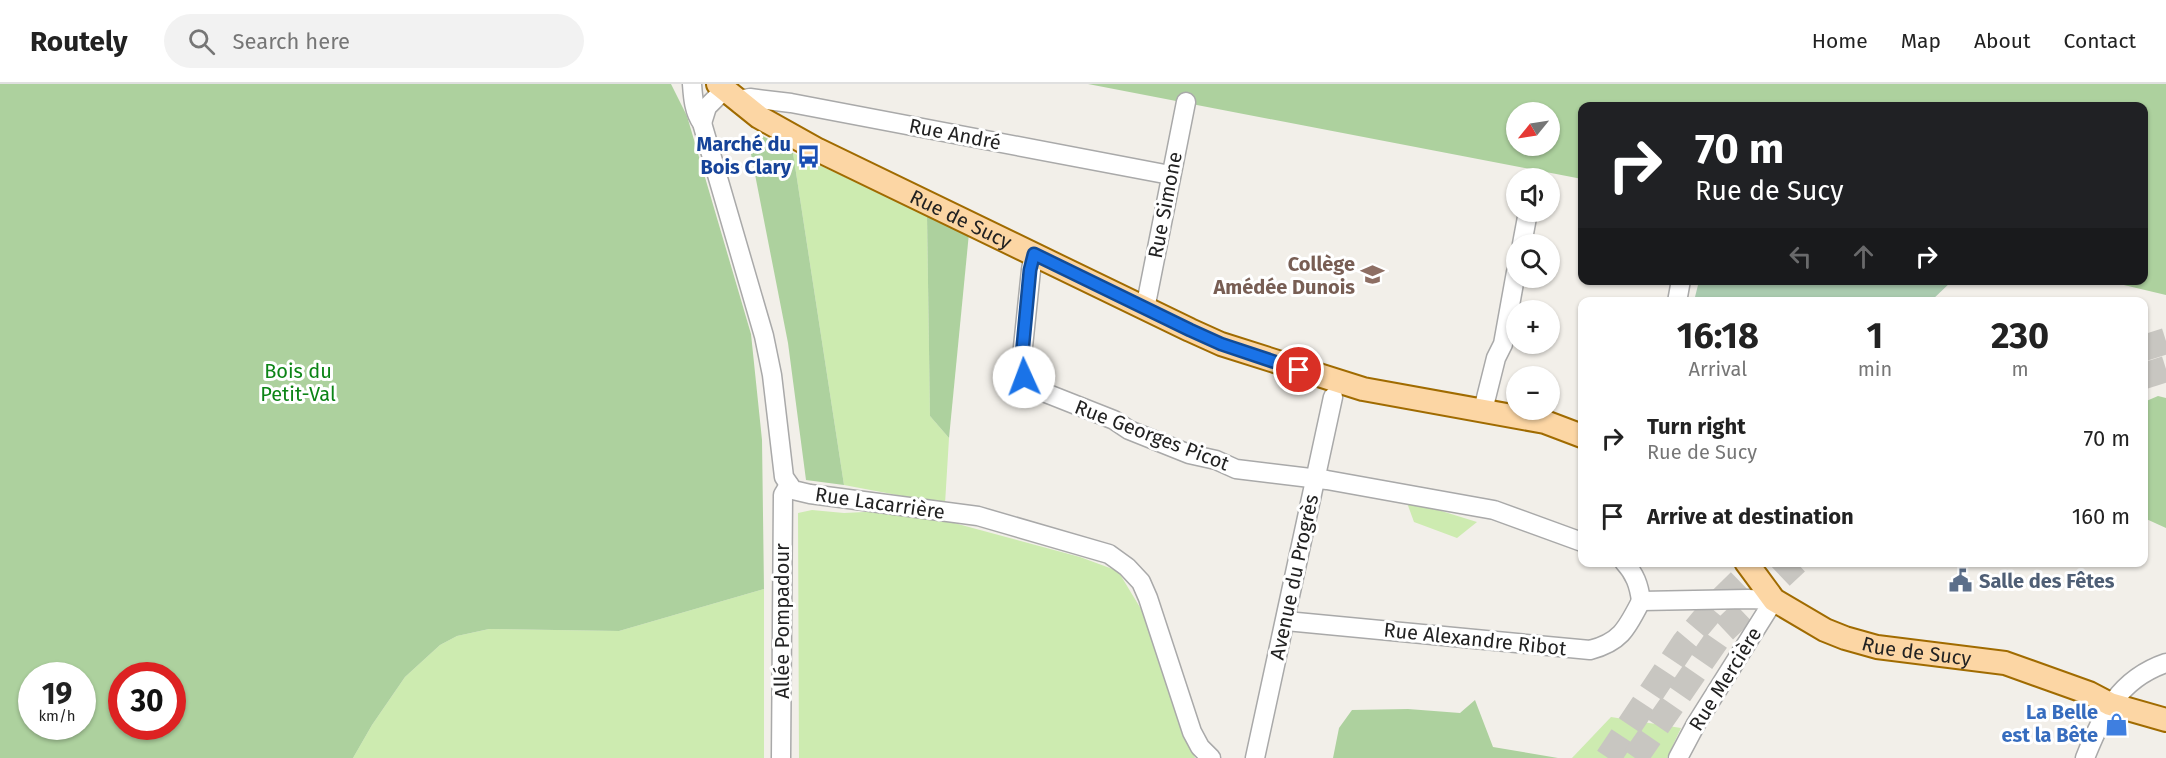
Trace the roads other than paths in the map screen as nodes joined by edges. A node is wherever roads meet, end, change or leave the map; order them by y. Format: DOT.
graph roads {
  1 [pos="692,84"];
  2 [pos="728,93"];
  3 [pos="1186,102"];
  4 [pos="702,123"];
  5 [pos="1170,175"];
  6 [pos="1034,254"];
  7 [pos="1513,288"];
  8 [pos="1145,309"];
  9 [pos="1333,397"];
  10 [pos="1483,410"];
  11 [pos="1578,435"];
  12 [pos="1314,478"];
  13 [pos="789,485"];
  14 [pos="1578,541"];
  15 [pos="1628,567"];
  16 [pos="1750,567"];
  17 [pos="1774,600"];
  18 [pos="1641,601"];
  19 [pos="1286,621"];
  20 [pos="2166,663"];
  21 [pos="2110,704"];
  22 [pos="2166,720"];
  23 [pos="781,758"];
  24 [pos="1211,758"];
  25 [pos="1255,758"];
  26 [pos="1678,758"];
  27 [pos="2085,758"];
  1 -- 4 [label="street, Rue Lacarrière"];
  2 -- 4 [label="street"];
  2 -- 5 [label="street, Rue André"];
  2 -- 6 [label="main road, Rue de Sucy"];
  3 -- 5 [label="street, Rue Simone"];
  4 -- 13 [label="street, Rue Lacarrière"];
  5 -- 8 [label="street, Rue Simone"];
  6 -- 8 [label="main road, Rue de Sucy"];
  6 -- 12 [label="street, Rue Georges Picot"];
  7 -- 10 [label="street"];
  8 -- 10 [label="main road, Rue de Sucy"];
  9 -- 12 [label="street, Avenue du Progrès"];
  10 -- 11 [label="main road, Rue de Sucy"];
  12 -- 14 [label="street, Rue Georges Picot"];
  12 -- 19 [label="street, Avenue du Progrès"];
  13 -- 23 [label="street, Allée Pompadour"];
  13 -- 24 [label="street, Rue Lacarrière"];
  15 -- 18 [label="street"];
  16 -- 17 [label="main road, Rue de Sucy"];
  17 -- 18 [label="street"];
  17 -- 21 [label="main road, Rue de Sucy"];
  17 -- 26 [label="street, Rue Mercière"];
  18 -- 19 [label="street, Rue Alexandre Ribot"];
  19 -- 25 [label="street, Avenue du Progrès"];
  20 -- 21 [label="street"];
  21 -- 22 [label="main road, Rue de Sucy"];
  21 -- 27 [label="street"];
}
